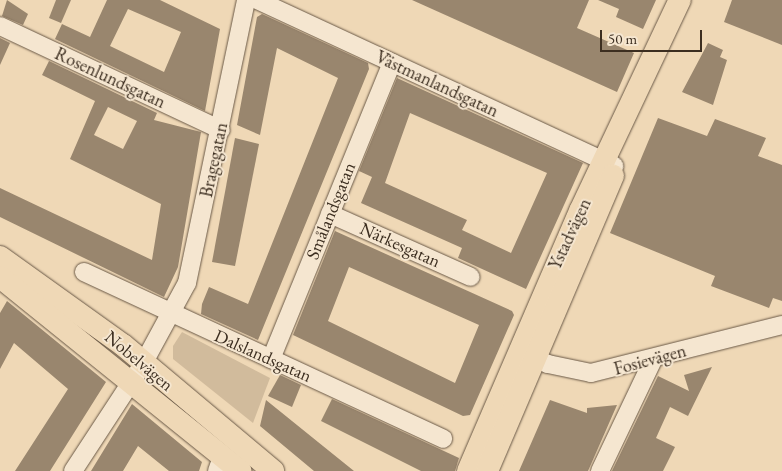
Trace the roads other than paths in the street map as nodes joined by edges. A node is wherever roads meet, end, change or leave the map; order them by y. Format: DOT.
graph roads {
  1 [pos="246,0"];
  2 [pos="256,0"];
  3 [pos="680,0"];
  4 [pos="693,0"];
  5 [pos="0,26"];
  6 [pos="392,63"];
  7 [pos="221,130"];
  8 [pos="611,165"];
  9 [pos="330,214"];
  10 [pos="84,272"];
  11 [pos="0,273"];
  12 [pos="471,277"];
  13 [pos="168,315"];
  14 [pos="782,325"];
  15 [pos="528,354"];
  16 [pos="271,359"];
  17 [pos="653,360"];
  18 [pos="143,364"];
  19 [pos="130,384"];
  20 [pos="443,439"];
  21 [pos="220,464"];
  22 [pos="73,471"];
  23 [pos="240,471"];
  24 [pos="273,471"];
  25 [pos="468,471"];
  26 [pos="487,471"];
  27 [pos="600,471"];
  1 -- 7 [label="street, Bragegatan"];
  2 -- 6 [label="street, Västmanlandsgatan"];
  3 -- 8 [label="main road, Ystadvägen"];
  4 -- 8 [label="main road, Ystadvägen"];
  5 -- 7 [label="street, Rosenlundsgatan"];
  6 -- 8 [label="street, Västmanlandsgatan"];
  6 -- 9 [label="street, Smålandsgatan"];
  7 -- 13 [label="street, Bragegatan"];
  8 -- 15 [label="main road, Ystadvägen"];
  9 -- 12 [label="street, Närkesgatan"];
  9 -- 16 [label="street, Smålandsgatan"];
  10 -- 13 [label="street, Dalslandsgatan"];
  11 -- 18 [label="main road, Nobelvägen"];
  11 -- 19 [label="main road, Nobelvägen"];
  13 -- 16 [label="street, Dalslandsgatan"];
  13 -- 18 [label="street, Bragegatan"];
  14 -- 17 [label="street, Fosievägen"];
  15 -- 17 [label="street, Fosievägen"];
  15 -- 25 [label="main road, Ystadvägen"];
  15 -- 26 [label="main road, Ystadvägen"];
  16 -- 20 [label="street, Dalslandsgatan"];
  17 -- 27 [label="street"];
  18 -- 19 [label="street, Bragegatan"];
  18 -- 24 [label="main road, Nobelvägen"];
  19 -- 21 [label="main road, Nobelvägen"];
  19 -- 22 [label="street, Bragegatan"];
  21 -- 23 [label="main road, Nobelvägen"];
}
